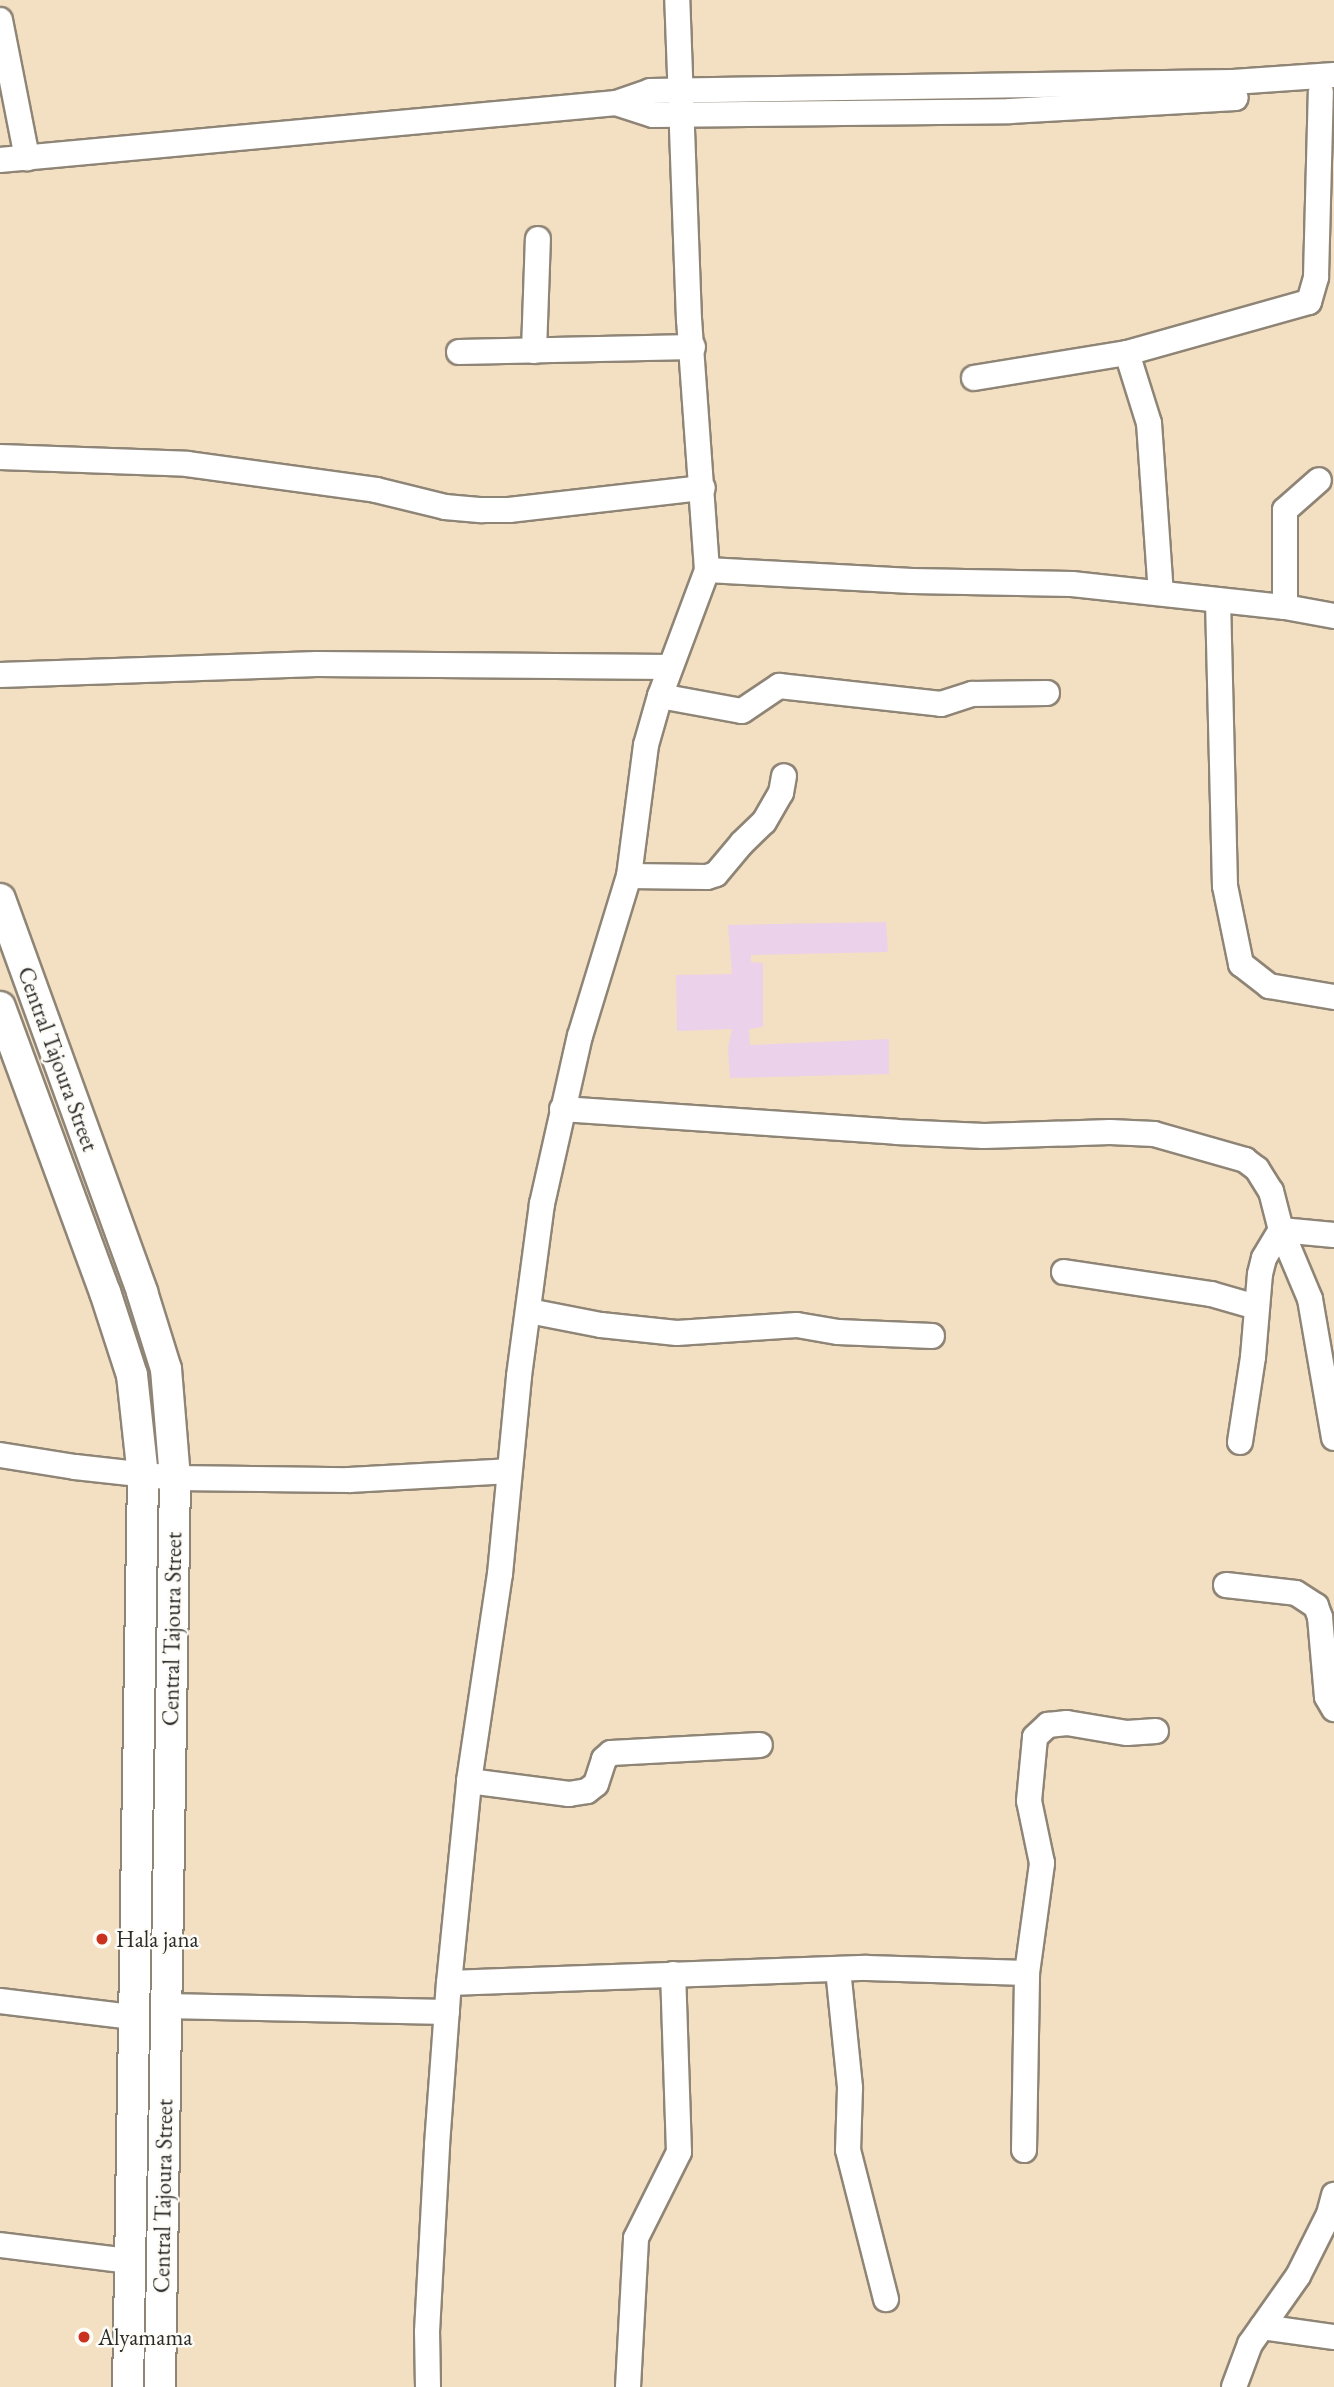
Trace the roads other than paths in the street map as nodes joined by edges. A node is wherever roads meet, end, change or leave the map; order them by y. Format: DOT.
graph roads {
  1 [pos="677,0"];
  2 [pos="0,20"];
  3 [pos="1330,86"];
  4 [pos="680,102"];
  5 [pos="27,158"];
  6 [pos="0,160"];
  7 [pos="538,239"];
  8 [pos="693,347"];
  9 [pos="534,351"];
  10 [pos="458,352"];
  11 [pos="1127,353"];
  12 [pos="974,378"];
  13 [pos="0,457"];
  14 [pos="1319,480"];
  15 [pos="703,488"];
  16 [pos="708,570"];
  17 [pos="1161,593"];
  18 [pos="1218,600"];
  19 [pos="1285,607"];
  20 [pos="1334,617"];
  21 [pos="670,667"];
  22 [pos="0,675"];
  23 [pos="1047,693"];
  24 [pos="660,696"];
  25 [pos="784,776"];
  26 [pos="629,876"];
  27 [pos="0,899"];
  28 [pos="1334,997"];
  29 [pos="0,1007"];
  30 [pos="562,1109"];
  31 [pos="1281,1230"];
  32 [pos="1334,1235"];
  33 [pos="1064,1272"];
  34 [pos="1256,1307"];
  35 [pos="529,1311"];
  36 [pos="932,1336"];
  37 [pos="1334,1438"];
  38 [pos="1240,1442"];
  39 [pos="0,1455"];
  40 [pos="509,1471"];
  41 [pos="144,1476"];
  42 [pos="175,1478"];
  43 [pos="1226,1585"];
  44 [pos="1334,1709"];
  45 [pos="1156,1731"];
  46 [pos="760,1745"];
  47 [pos="469,1781"];
  48 [pos="838,1969"];
  49 [pos="1027,1973"];
  50 [pos="673,1974"];
  51 [pos="449,1983"];
  52 [pos="0,2001"];
  53 [pos="166,2006"];
  54 [pos="447,2012"];
  55 [pos="133,2017"];
  56 [pos="1024,2150"];
  57 [pos="1334,2195"];
  58 [pos="0,2245"];
  59 [pos="128,2261"];
  60 [pos="886,2299"];
  61 [pos="1262,2327"];
  62 [pos="1334,2337"];
  63 [pos="128,2387"];
  64 [pos="160,2387"];
  65 [pos="428,2387"];
  66 [pos="628,2387"];
  67 [pos="1234,2387"];
  1 -- 4 [label="street"];
  2 -- 5 [label="street"];
  3 -- 4 [label="street"];
  3 -- 11 [label="street"];
  4 -- 5 [label="street"];
  4 -- 8 [label="street"];
  5 -- 6 [label="street"];
  7 -- 9 [label="street"];
  8 -- 9 [label="street"];
  8 -- 15 [label="street"];
  9 -- 10 [label="street"];
  11 -- 12 [label="street"];
  11 -- 17 [label="street"];
  13 -- 15 [label="street"];
  14 -- 19 [label="street"];
  15 -- 16 [label="street"];
  16 -- 17 [label="street"];
  16 -- 21 [label="street"];
  17 -- 18 [label="street"];
  18 -- 19 [label="street"];
  18 -- 28 [label="street"];
  19 -- 20 [label="street"];
  21 -- 22 [label="street"];
  21 -- 24 [label="street"];
  23 -- 24 [label="street"];
  24 -- 26 [label="street"];
  25 -- 26 [label="street"];
  26 -- 30 [label="street"];
  27 -- 42 [label="main road, Central Tajoura Street"];
  29 -- 41 [label="main road"];
  30 -- 31 [label="street"];
  30 -- 35 [label="street"];
  31 -- 32 [label="street"];
  31 -- 34 [label="street"];
  31 -- 37 [label="street"];
  33 -- 34 [label="street"];
  34 -- 38 [label="street"];
  35 -- 36 [label="street"];
  35 -- 40 [label="street"];
  39 -- 41 [label="street"];
  40 -- 42 [label="street"];
  40 -- 47 [label="street"];
  41 -- 42 [label="street"];
  41 -- 55 [label="main road"];
  42 -- 53 [label="main road, Central Tajoura Street"];
  43 -- 44 [label="street"];
  45 -- 49 [label="street"];
  46 -- 47 [label="street"];
  47 -- 51 [label="street"];
  48 -- 49 [label="street"];
  48 -- 50 [label="street"];
  48 -- 60 [label="street"];
  49 -- 56 [label="street"];
  50 -- 51 [label="street"];
  50 -- 66 [label="street"];
  51 -- 54 [label="street"];
  52 -- 55 [label="street"];
  53 -- 54 [label="street"];
  53 -- 64 [label="main road, Central Tajoura Street"];
  54 -- 65 [label="street"];
  55 -- 59 [label="main road"];
  57 -- 61 [label="street"];
  58 -- 59 [label="street"];
  59 -- 63 [label="main road"];
  61 -- 62 [label="street"];
  61 -- 67 [label="street"];
}
